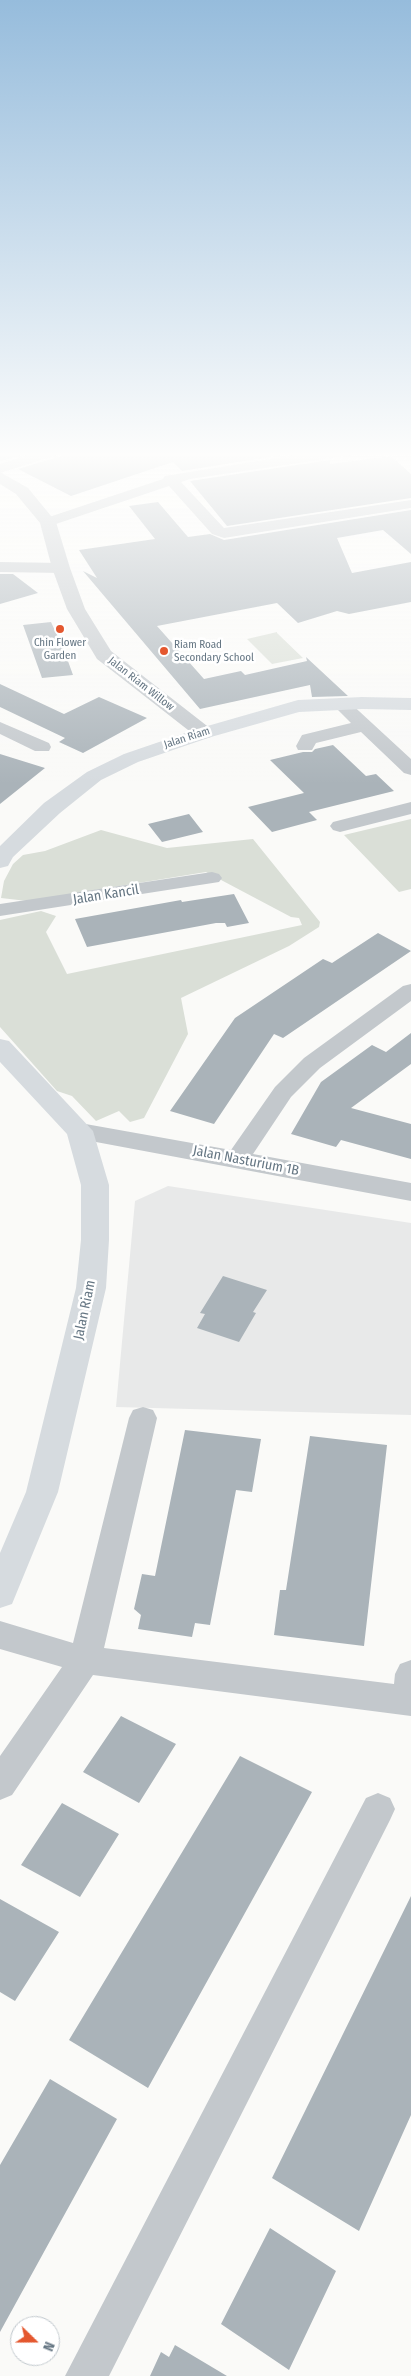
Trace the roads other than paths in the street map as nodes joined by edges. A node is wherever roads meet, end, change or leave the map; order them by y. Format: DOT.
graph roads {
  1 [pos="59,562"];
  2 [pos="0,567"];
  3 [pos="61,568"];
  4 [pos="341,704"];
  5 [pos="411,704"];
  6 [pos="364,726"];
  7 [pos="0,727"];
  8 [pos="204,732"];
  9 [pos="305,746"];
  10 [pos="42,747"];
  11 [pos="411,769"];
  12 [pos="411,808"];
  13 [pos="340,826"];
  14 [pos="1,856"];
  15 [pos="212,878"];
  16 [pos="0,910"];
  17 [pos="411,991"];
  18 [pos="0,1047"];
  19 [pos="80,1131"];
  20 [pos="237,1159"];
  21 [pos="411,1192"];
  22 [pos="143,1418"];
  23 [pos="0,1594"];
  24 [pos="0,1635"];
  25 [pos="85,1660"];
  26 [pos="410,1692"];
  27 [pos="0,1784"];
  28 [pos="378,1809"];
  29 [pos="86,2376"];
  1 -- 3 [label="street, Jalan Riam Willow"];
  2 -- 3 [label="street"];
  3 -- 8 [label="street, Jalan Riam Willow"];
  4 -- 5 [label="main road, Jalan Riam"];
  4 -- 6 [label="street"];
  4 -- 8 [label="main road, Jalan Riam"];
  6 -- 9 [label="street"];
  6 -- 11 [label="street"];
  7 -- 10 [label="street"];
  8 -- 14 [label="main road, Jalan Riam"];
  12 -- 13 [label="street"];
  15 -- 16 [label="street, Jalan Kancil"];
  17 -- 20 [label="street"];
  18 -- 19 [label="main road, Jalan Riam"];
  19 -- 20 [label="street, Jalan Nasturium 1B"];
  19 -- 23 [label="main road, Jalan Riam"];
  20 -- 21 [label="street, Jalan Nasturium 1B"];
  22 -- 25 [label="street"];
  24 -- 25 [label="street"];
  25 -- 26 [label="street"];
  25 -- 27 [label="street"];
  28 -- 29 [label="street"];
}
